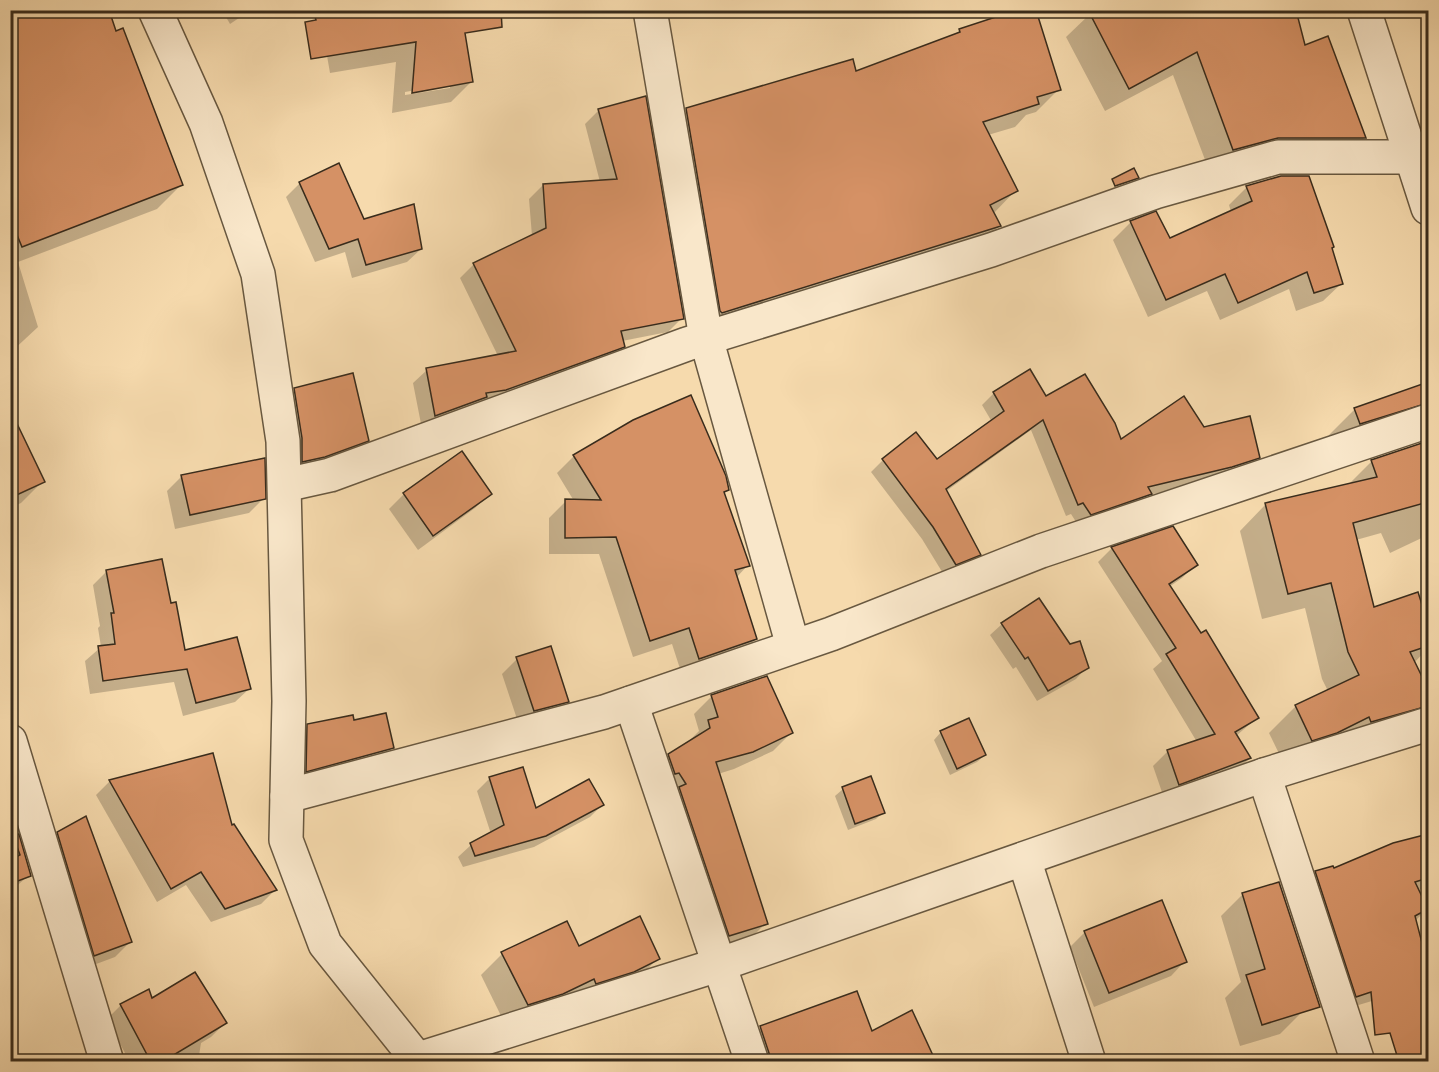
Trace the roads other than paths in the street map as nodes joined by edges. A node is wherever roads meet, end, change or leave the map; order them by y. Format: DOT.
graph roads {
  1 [pos="155,10"];
  2 [pos="650,10"];
  3 [pos="1364,10"];
  4 [pos="1420,154"];
  5 [pos="1428,208"];
  6 [pos="706,338"];
  7 [pos="1428,422"];
  8 [pos="285,485"];
  9 [pos="793,646"];
  10 [pos="631,703"];
  11 [pos="1428,724"];
  12 [pos="10,741"];
  13 [pos="1264,775"];
  14 [pos="287,796"];
  15 [pos="1024,859"];
  16 [pos="721,964"];
  17 [pos="413,1060"];
  18 [pos="107,1062"];
  19 [pos="752,1062"];
  20 [pos="1089,1062"];
  21 [pos="1358,1062"];
  1 -- 8 [label="street"];
  2 -- 6 [label="street"];
  3 -- 4 [label="street"];
  4 -- 5 [label="street"];
  4 -- 6 [label="street"];
  6 -- 8 [label="street"];
  6 -- 9 [label="street"];
  7 -- 9 [label="street"];
  8 -- 14 [label="street"];
  9 -- 10 [label="street"];
  10 -- 14 [label="street"];
  10 -- 16 [label="street"];
  11 -- 13 [label="street"];
  12 -- 18 [label="street"];
  13 -- 15 [label="street"];
  13 -- 21 [label="street"];
  14 -- 17 [label="street"];
  15 -- 16 [label="street"];
  15 -- 20 [label="street"];
  16 -- 17 [label="street"];
  16 -- 19 [label="street"];
}
